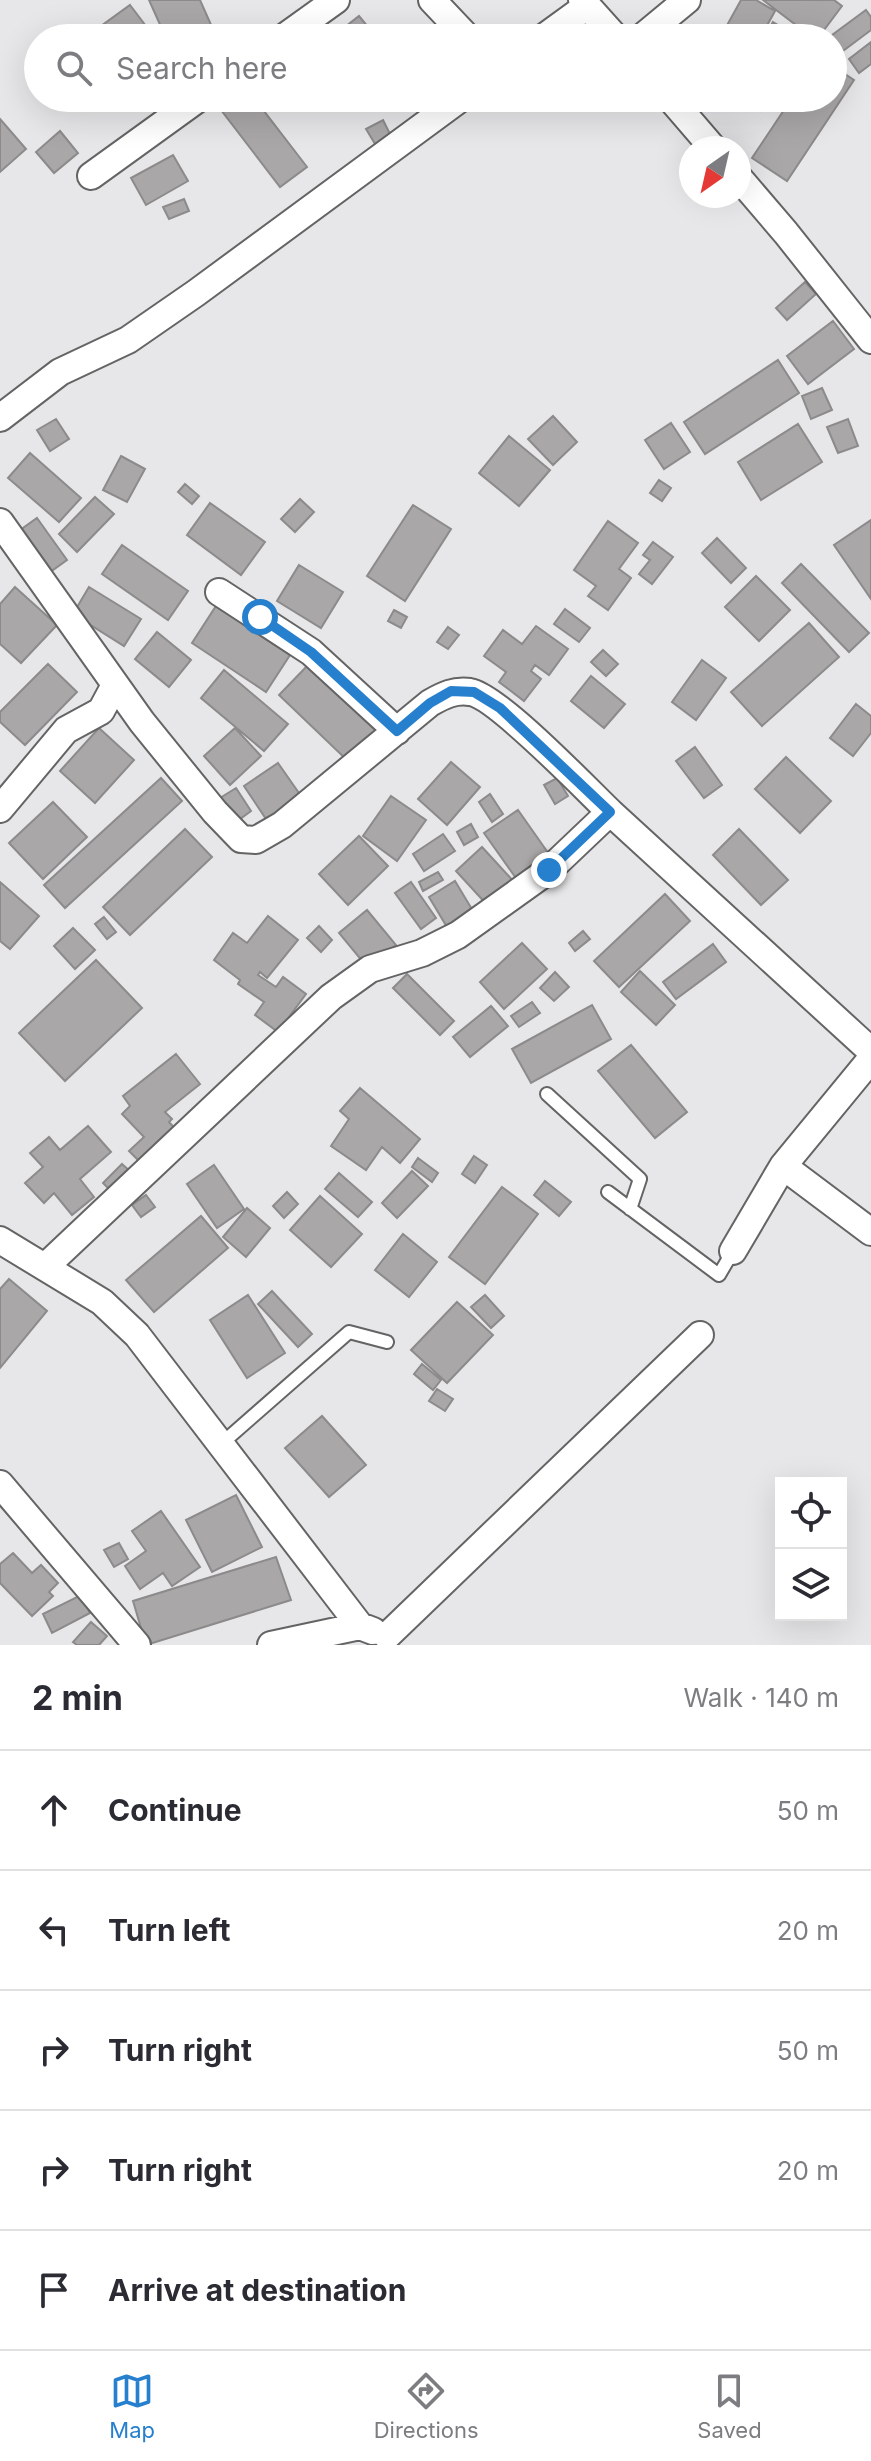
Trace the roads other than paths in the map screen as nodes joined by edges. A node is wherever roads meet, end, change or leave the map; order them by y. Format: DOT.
graph roads {
  1 [pos="336,0"];
  2 [pos="432,0"];
  3 [pos="687,0"];
  4 [pos="585,3"];
  5 [pos="303,24"];
  6 [pos="455,24"];
  7 [pos="560,24"];
  8 [pos="604,24"];
  9 [pos="658,24"];
  10 [pos="180,112"];
  11 [pos="442,112"];
  12 [pos="682,112"];
  13 [pos="703,136"];
  14 [pos="91,176"];
  15 [pos="751,193"];
  16 [pos="871,340"];
  17 [pos="0,418"];
  18 [pos="0,522"];
  19 [pos="219,592"];
  20 [pos="115,685"];
  21 [pos="397,731"];
  22 [pos="0,809"];
  23 [pos="610,812"];
  24 [pos="871,1051"];
  25 [pos="871,1059"];
  26 [pos="547,1094"];
  27 [pos="783,1166"];
  28 [pos="608,1192"];
  29 [pos="630,1209"];
  30 [pos="871,1232"];
  31 [pos="0,1240"];
  32 [pos="733,1251"];
  33 [pos="46,1266"];
  34 [pos="700,1335"];
  35 [pos="387,1342"];
  36 [pos="220,1445"];
  37 [pos="0,1484"];
  38 [pos="360,1626"];
  39 [pos="393,1640"];
  40 [pos="137,1645"];
  41 [pos="271,1645"];
  1 -- 5 [label="street"];
  2 -- 6 [label="street"];
  3 -- 9 [label="street"];
  4 -- 7 [label="street"];
  4 -- 8 [label="street"];
  10 -- 14 [label="street"];
  11 -- 17 [label="street"];
  12 -- 13 [label="street"];
  15 -- 16 [label="street"];
  18 -- 20 [label="street"];
  19 -- 21 [label="street"];
  20 -- 21 [label="street"];
  20 -- 22 [label="street"];
  21 -- 23 [label="street"];
  23 -- 24 [label="street"];
  23 -- 33 [label="street"];
  25 -- 27 [label="street"];
  26 -- 29 [label="lane"];
  27 -- 30 [label="street"];
  27 -- 32 [label="street"];
  28 -- 29 [label="lane"];
  29 -- 32 [label="lane"];
  31 -- 33 [label="street"];
  33 -- 36 [label="street"];
  34 -- 39 [label="street"];
  35 -- 36 [label="lane"];
  36 -- 38 [label="street"];
  37 -- 40 [label="street"];
  38 -- 39 [label="street"];
  38 -- 41 [label="street"];
}
